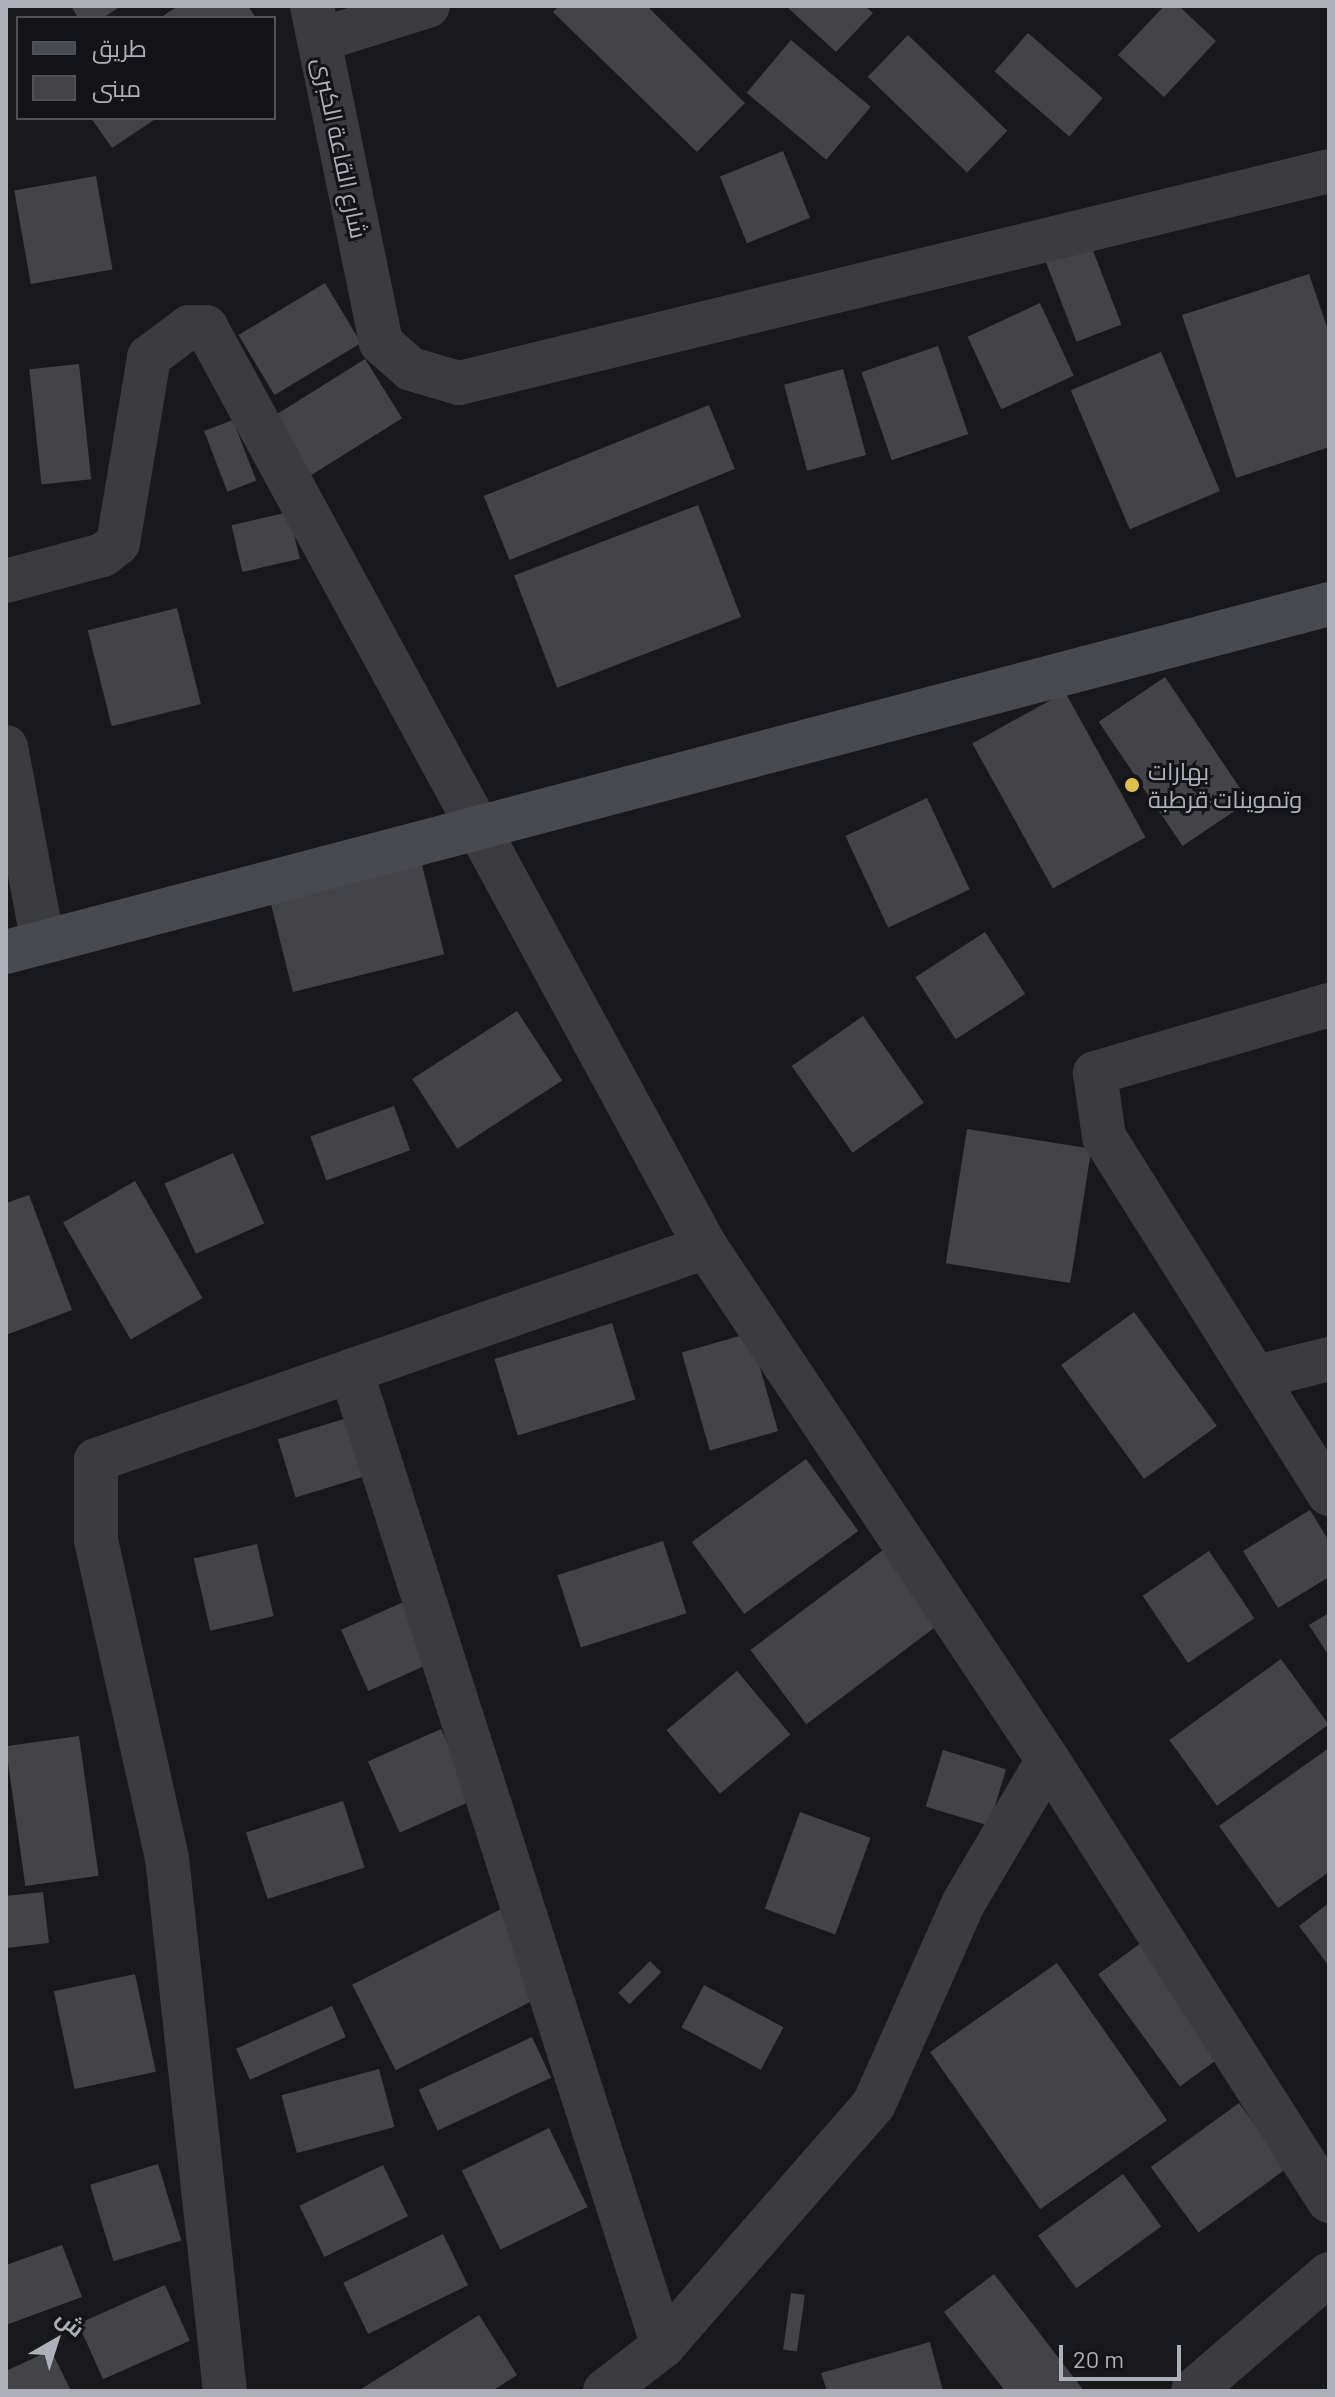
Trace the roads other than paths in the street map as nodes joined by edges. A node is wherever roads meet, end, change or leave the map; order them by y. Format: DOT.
graph roads {
  1 [pos="428,6"];
  2 [pos="315,23"];
  3 [pos="1329,171"];
  4 [pos="6,581"];
  5 [pos="1329,604"];
  6 [pos="6,747"];
  7 [pos="480,829"];
  8 [pos="25,947"];
  9 [pos="1329,1005"];
  10 [pos="706,1247"];
  11 [pos="1329,1359"];
  12 [pos="351,1371"];
  13 [pos="1257,1377"];
  14 [pos="1329,1494"];
  15 [pos="1048,1760"];
  16 [pos="1329,2201"];
  17 [pos="1329,2274"];
  18 [pos="663,2346"];
  19 [pos="225,2391"];
  20 [pos="605,2391"];
  21 [pos="1193,2391"];
  1 -- 2 [label="street"];
  2 -- 3 [label="street, شارع القاعة الكبرى"];
  4 -- 7 [label="street"];
  5 -- 7 [label="street"];
  6 -- 8 [label="street"];
  7 -- 8 [label="street"];
  7 -- 10 [label="street"];
  9 -- 13 [label="street"];
  10 -- 12 [label="street"];
  10 -- 15 [label="street"];
  11 -- 13 [label="street"];
  12 -- 18 [label="street"];
  12 -- 19 [label="street"];
  13 -- 14 [label="street"];
  15 -- 16 [label="street"];
  15 -- 18 [label="street"];
  17 -- 21 [label="street"];
  18 -- 20 [label="street"];
}
